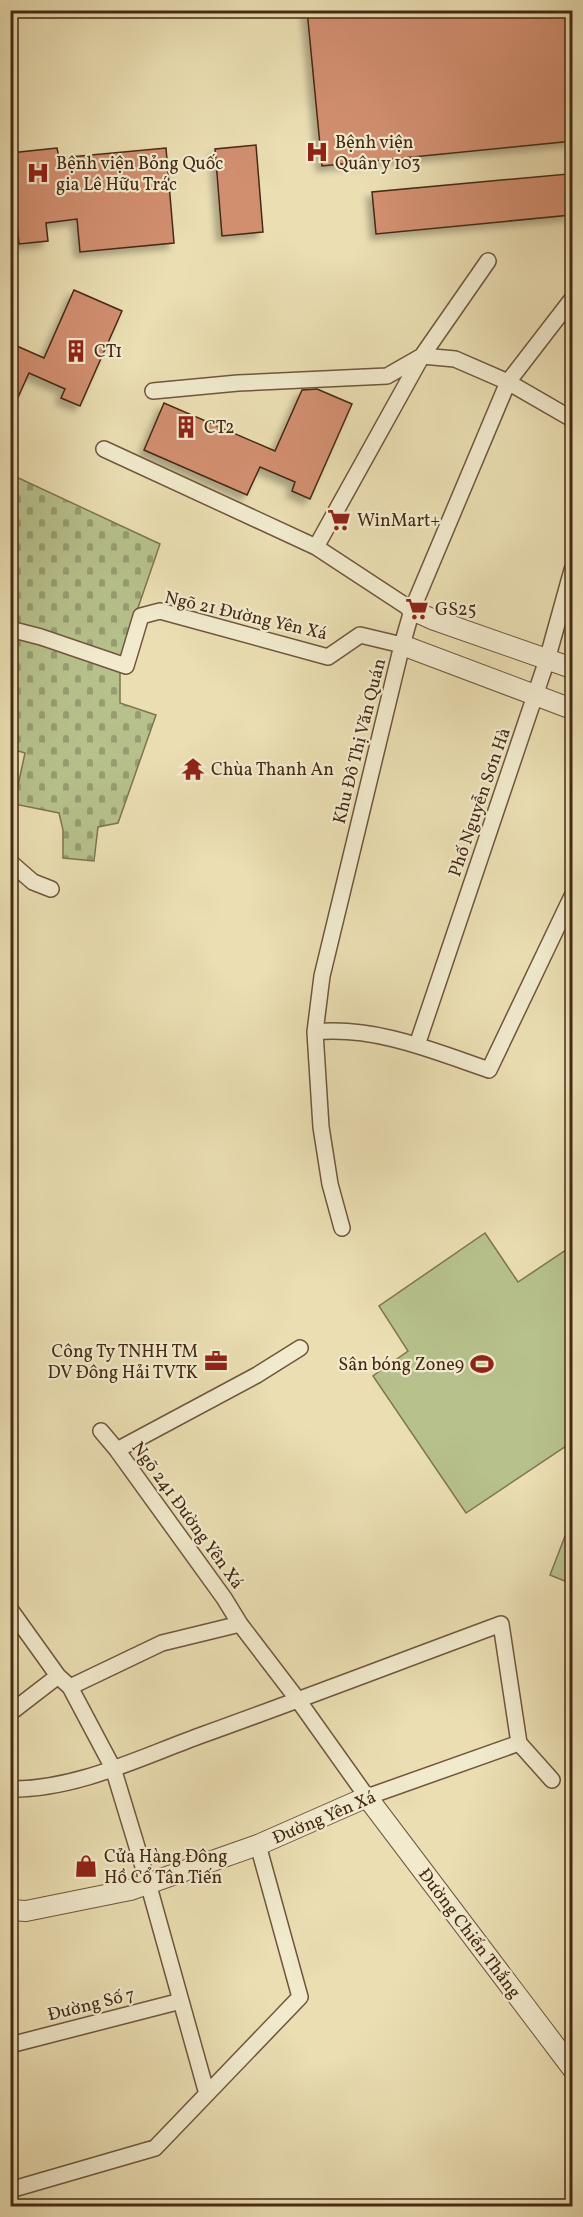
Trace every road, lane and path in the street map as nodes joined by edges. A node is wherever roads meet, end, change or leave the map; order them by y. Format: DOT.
graph roads {
  1 [pos="488,261"];
  2 [pos="573,299"];
  3 [pos="422,356"];
  4 [pos="508,382"];
  5 [pos="153,391"];
  6 [pos="573,419"];
  7 [pos="104,449"];
  8 [pos="316,547"];
  9 [pos="573,570"];
  10 [pos="412,610"];
  11 [pos="10,630"];
  12 [pos="402,645"];
  13 [pos="547,660"];
  14 [pos="573,668"];
  15 [pos="535,695"];
  16 [pos="573,709"];
  17 [pos="10,862"];
  18 [pos="51,890"];
  19 [pos="573,896"];
  20 [pos="315,1032"];
  21 [pos="417,1046"];
  22 [pos="342,1228"];
  23 [pos="300,1348"];
  24 [pos="101,1431"];
  25 [pos="117,1450"];
  26 [pos="10,1609"];
  27 [pos="240,1624"];
  28 [pos="58,1676"];
  29 [pos="70,1687"];
  30 [pos="298,1700"];
  31 [pos="10,1713"];
  32 [pos="519,1743"];
  33 [pos="113,1768"];
  34 [pos="552,1780"];
  35 [pos="10,1789"];
  36 [pos="368,1797"];
  37 [pos="258,1845"];
  38 [pos="148,1883"];
  39 [pos="10,1910"];
  40 [pos="181,2001"];
  41 [pos="10,2045"];
  42 [pos="573,2068"];
  43 [pos="207,2094"];
  44 [pos="10,2190"];
  1 -- 3 [label="street"];
  2 -- 4 [label="street, Khu Đô Thị Văn Quán"];
  3 -- 4 [label="street"];
  3 -- 5 [label="street"];
  3 -- 8 [label="street"];
  4 -- 6 [label="street"];
  4 -- 10 [label="street, Khu Đô Thị Văn Quán"];
  7 -- 8 [label="street"];
  8 -- 10 [label="street"];
  9 -- 13 [label="street, Phố Nguyễn Sơn Hà"];
  10 -- 12 [label="street, Khu Đô Thị Văn Quán"];
  10 -- 13 [label="street"];
  11 -- 12 [label="street, Ngõ 21 Đường Yên Xá"];
  12 -- 15 [label="street"];
  12 -- 20 [label="street, Khu Đô Thị Văn Quán"];
  13 -- 14 [label="street"];
  13 -- 15 [label="street, Phố Nguyễn Sơn Hà"];
  15 -- 16 [label="street"];
  15 -- 21 [label="street, Phố Nguyễn Sơn Hà"];
  17 -- 18 [label="street"];
  19 -- 21 [label="street"];
  20 -- 21 [label="street"];
  20 -- 22 [label="street, Khu Đô Thị Văn Quán"];
  23 -- 25 [label="street"];
  24 -- 25 [label="street, Ngõ 241 Đường Yên Xá"];
  25 -- 27 [label="street, Ngõ 241 Đường Yên Xá"];
  26 -- 28 [label="street"];
  27 -- 29 [label="street"];
  27 -- 30 [label="street, Ngõ 241 Đường Yên Xá"];
  28 -- 29 [label="street"];
  28 -- 31 [label="street"];
  29 -- 33 [label="street"];
  30 -- 32 [label="street"];
  30 -- 33 [label="street"];
  30 -- 36 [label="street, Ngõ 241 Đường Yên Xá"];
  32 -- 34 [label="street"];
  32 -- 36 [label="street, Đường Yên Xá"];
  33 -- 35 [label="street"];
  33 -- 38 [label="street"];
  36 -- 37 [label="street, Đường Yên Xá"];
  36 -- 42 [label="street, Đường Chiến Thắng"];
  37 -- 38 [label="street, Đường Yên Xá"];
  37 -- 43 [label="street"];
  38 -- 39 [label="street, Đường Yên Xá"];
  38 -- 40 [label="street"];
  40 -- 41 [label="street, Đường Số 7"];
  40 -- 43 [label="street"];
  43 -- 44 [label="street"];
}
